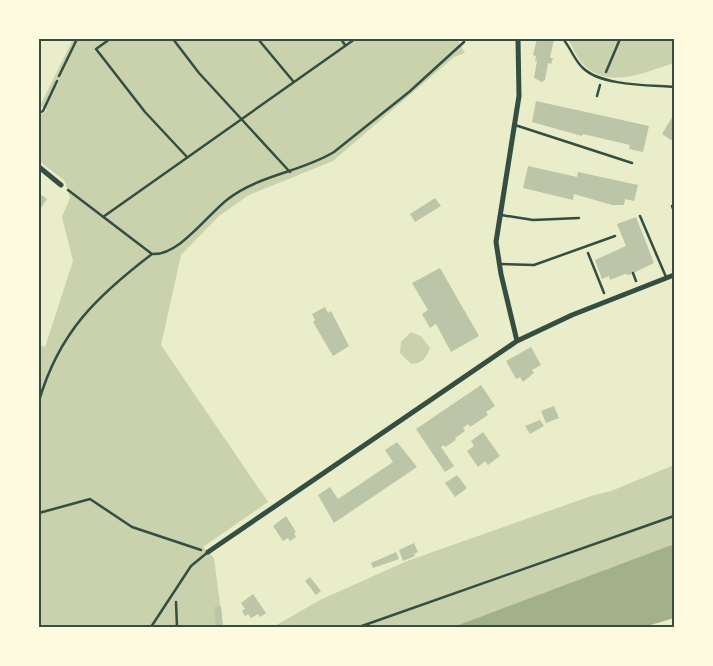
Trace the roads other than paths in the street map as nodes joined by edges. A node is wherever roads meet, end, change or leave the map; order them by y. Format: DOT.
graph roads {
  1 [pos="518,39"];
  2 [pos="563,39"];
  3 [pos="57,81"];
  4 [pos="674,87"];
  5 [pos="39,113"];
  6 [pos="514,125"];
  7 [pos="632,163"];
  8 [pos="39,167"];
  9 [pos="61,185"];
  10 [pos="672,206"];
  11 [pos="674,211"];
  12 [pos="499,215"];
  13 [pos="640,216"];
  14 [pos="579,218"];
  15 [pos="615,236"];
  16 [pos="499,264"];
  17 [pos="674,275"];
  18 [pos="666,278"];
  19 [pos="517,341"];
  20 [pos="208,552"];
  21 [pos="151,627"];
  1 -- 6 [label="street"];
  2 -- 4 [label="lane"];
  3 -- 5 [label="lane"];
  6 -- 7 [label="lane"];
  6 -- 12 [label="street"];
  8 -- 9 [label="street"];
  10 -- 11 [label="lane"];
  12 -- 14 [label="lane"];
  12 -- 16 [label="street"];
  13 -- 18 [label="lane"];
  15 -- 16 [label="lane"];
  16 -- 19 [label="street"];
  17 -- 18 [label="street"];
  18 -- 19 [label="street"];
  19 -- 20 [label="street"];
  20 -- 21 [label="lane"];
}
